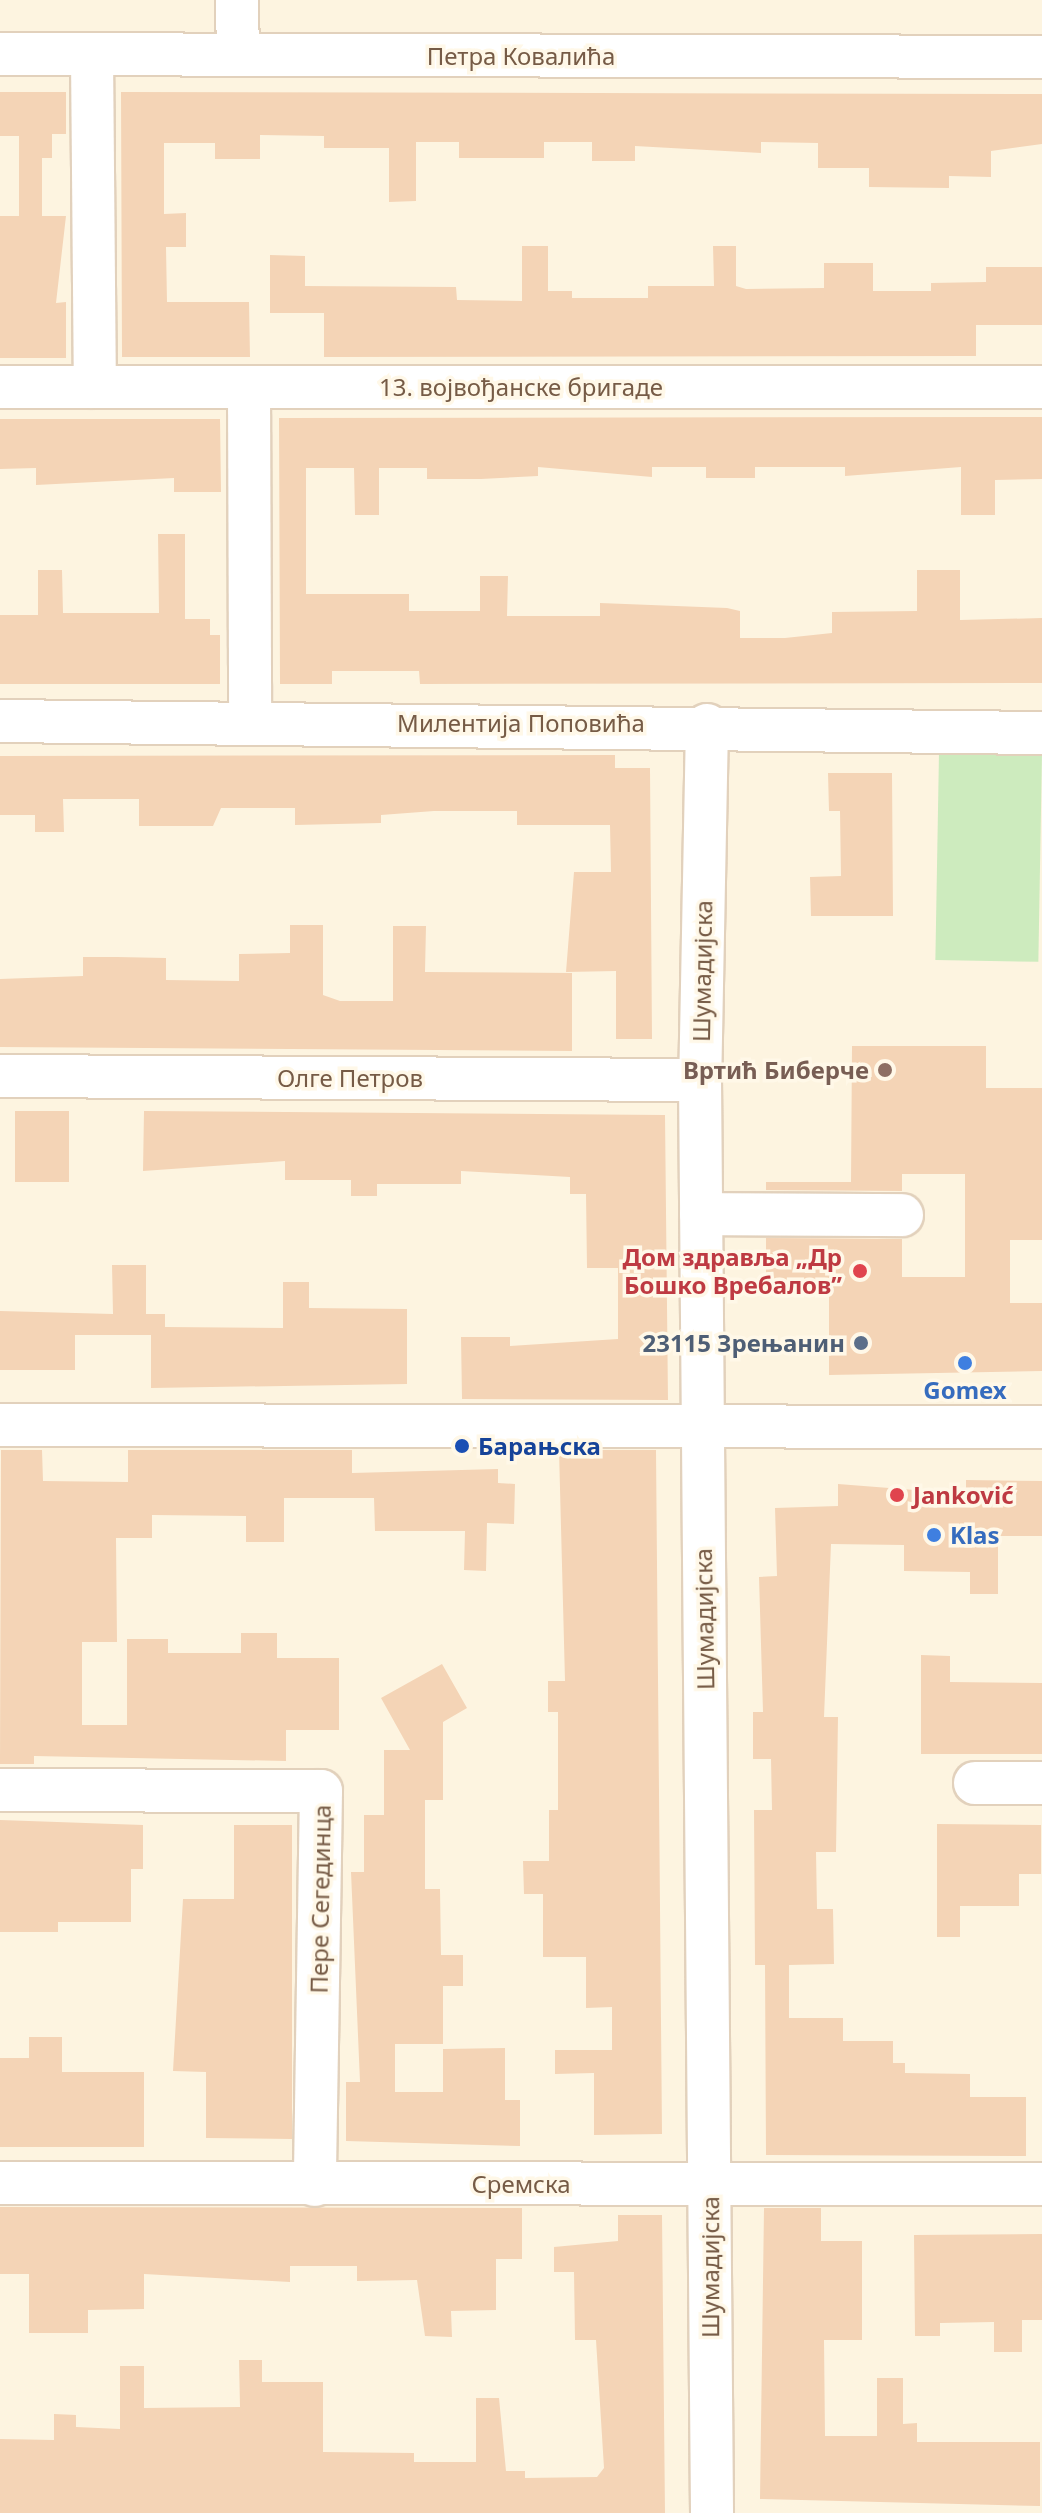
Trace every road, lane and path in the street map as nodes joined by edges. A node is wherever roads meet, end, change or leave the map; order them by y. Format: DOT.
graph roads {
  1 [pos="237,0"];
  2 [pos="0,54"];
  3 [pos="92,55"];
  4 [pos="238,55"];
  5 [pos="1042,57"];
  6 [pos="0,387"];
  7 [pos="95,387"];
  8 [pos="249,387"];
  9 [pos="1042,387"];
  10 [pos="0,721"];
  11 [pos="250,721"];
  12 [pos="707,725"];
  13 [pos="1042,733"];
  14 [pos="0,1076"];
  15 [pos="700,1080"];
  16 [pos="701,1214"];
  17 [pos="902,1215"];
  18 [pos="0,1425"];
  19 [pos="702,1426"];
  20 [pos="1042,1427"];
  21 [pos="975,1783"];
  22 [pos="1042,1783"];
  23 [pos="0,1790"];
  24 [pos="710,2182"];
  25 [pos="0,2183"];
  26 [pos="1042,2184"];
  27 [pos="315,2185"];
  28 [pos="712,2513"];
  1 -- 4 [label="street"];
  2 -- 3 [label="street, Петра Ковалића"];
  3 -- 4 [label="street, Петра Ковалића"];
  3 -- 7 [label="street"];
  4 -- 5 [label="street, Петра Ковалића"];
  6 -- 7 [label="street, 13. војвођанске бригаде"];
  7 -- 8 [label="street, 13. војвођанске бригаде"];
  8 -- 9 [label="street, 13. војвођанске бригаде"];
  8 -- 11 [label="street"];
  10 -- 11 [label="street, Милентија Поповића"];
  11 -- 12 [label="street, Милентија Поповића"];
  12 -- 13 [label="street, Милентија Поповића"];
  12 -- 15 [label="street, Шумадијска"];
  14 -- 15 [label="street, Олге Петров"];
  15 -- 16 [label="street, Шумадијска"];
  16 -- 17 [label="street"];
  16 -- 19 [label="street, Шумадијска"];
  18 -- 19 [label="street"];
  19 -- 20 [label="street"];
  19 -- 24 [label="street, Шумадијска"];
  21 -- 22 [label="street"];
  23 -- 27 [label="street, Пере Сегединца"];
  24 -- 26 [label="street, Сремска"];
  24 -- 27 [label="street, Сремска"];
  24 -- 28 [label="street, Шумадијска"];
  25 -- 27 [label="street, Сремска"];
}
